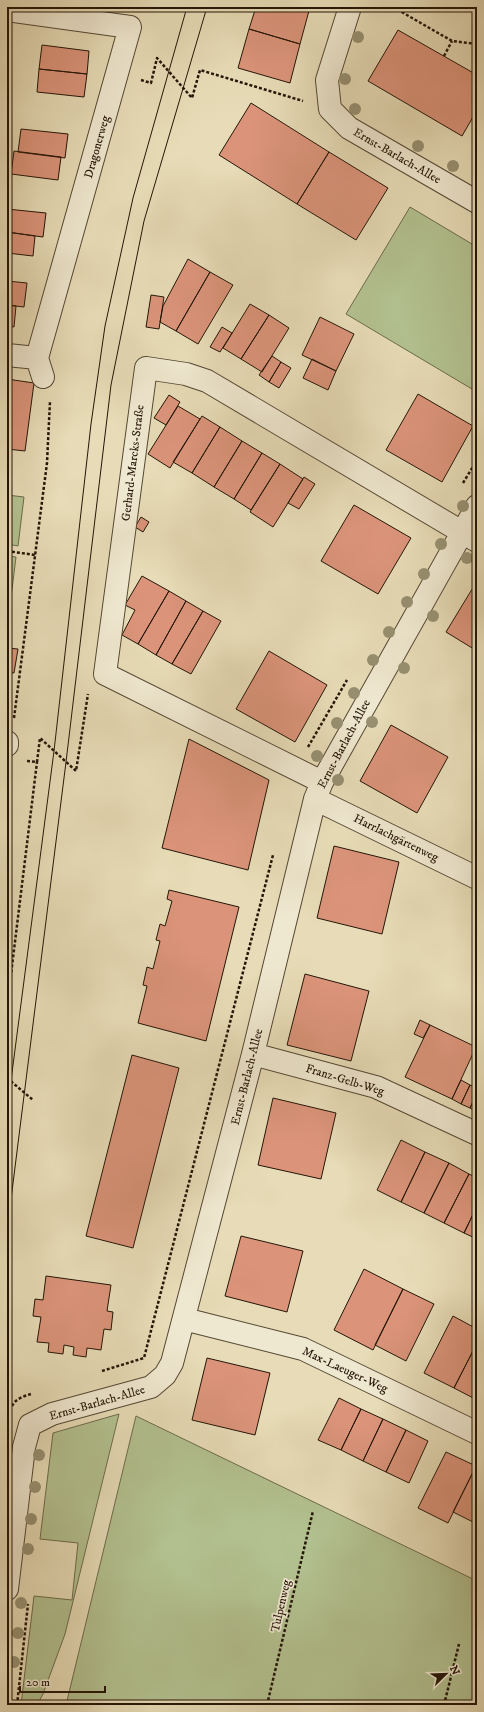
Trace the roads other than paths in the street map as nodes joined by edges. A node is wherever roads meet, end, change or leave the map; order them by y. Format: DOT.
graph roads {
  1 [pos="350,7"];
  2 [pos="7,10"];
  3 [pos="477,202"];
  4 [pos="7,355"];
  5 [pos="477,506"];
  6 [pos="469,537"];
  7 [pos="318,791"];
  8 [pos="477,878"];
  9 [pos="253,1054"];
  10 [pos="477,1134"];
  11 [pos="184,1319"];
  12 [pos="477,1432"];
  13 [pos="7,1589"];
  1 -- 3 [label="street, Ernst-Barlach-Allee"];
  2 -- 4 [label="street, Dragonerweg"];
  5 -- 6 [label="street, Ernst-Barlach-Allee"];
  6 -- 7 [label="street, Ernst-Barlach-Allee"];
  6 -- 7 [label="street, Gerhard-Marcks-Straße"];
  7 -- 8 [label="street, Harrlachgärtenweg"];
  7 -- 9 [label="street, Ernst-Barlach-Allee"];
  9 -- 10 [label="street, Franz-Gelb-Weg"];
  9 -- 11 [label="street, Ernst-Barlach-Allee"];
  11 -- 12 [label="street, Max-Laeuger-Weg"];
  11 -- 13 [label="street, Ernst-Barlach-Allee"];
}
